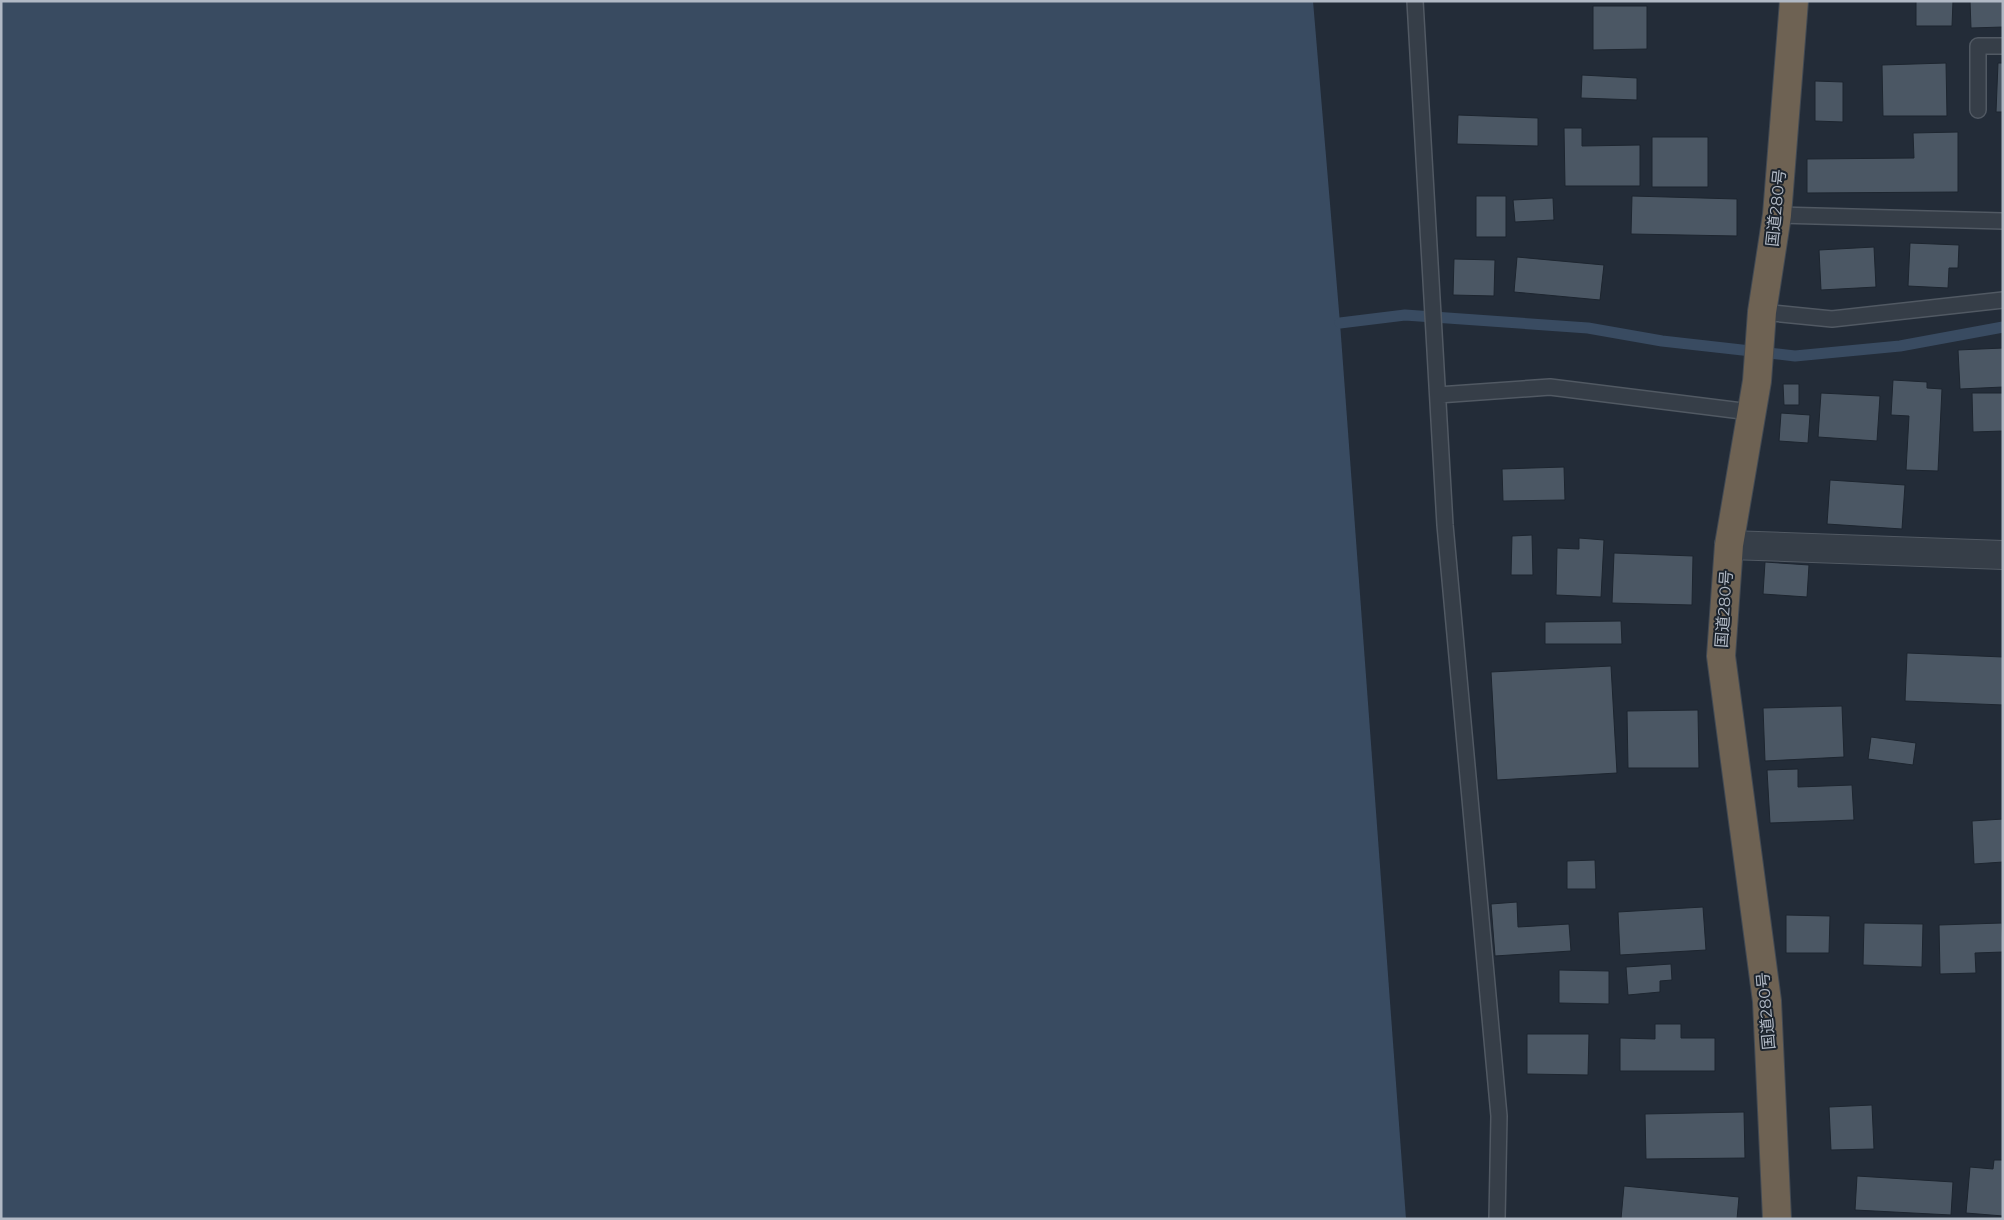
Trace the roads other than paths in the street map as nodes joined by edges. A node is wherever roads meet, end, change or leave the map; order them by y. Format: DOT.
graph roads {
  1 [pos="1415,1"];
  2 [pos="1794,1"];
  3 [pos="2003,46"];
  4 [pos="1978,110"];
  5 [pos="1777,215"];
  6 [pos="2003,221"];
  7 [pos="2003,300"];
  8 [pos="1762,319"];
  9 [pos="1438,395"];
  10 [pos="1750,412"];
  11 [pos="1729,545"];
  12 [pos="2003,555"];
  13 [pos="1497,1219"];
  14 [pos="1777,1219"];
  1 -- 9 [label="lane"];
  2 -- 5 [label="highway, 国道280号"];
  3 -- 4 [label="lane"];
  5 -- 6 [label="lane"];
  5 -- 8 [label="highway, 国道280号"];
  7 -- 8 [label="lane"];
  8 -- 10 [label="highway, 国道280号"];
  9 -- 10 [label="lane"];
  9 -- 13 [label="lane"];
  10 -- 11 [label="highway, 国道280号"];
  11 -- 12 [label="street"];
  11 -- 14 [label="highway, 国道280号"];
}
